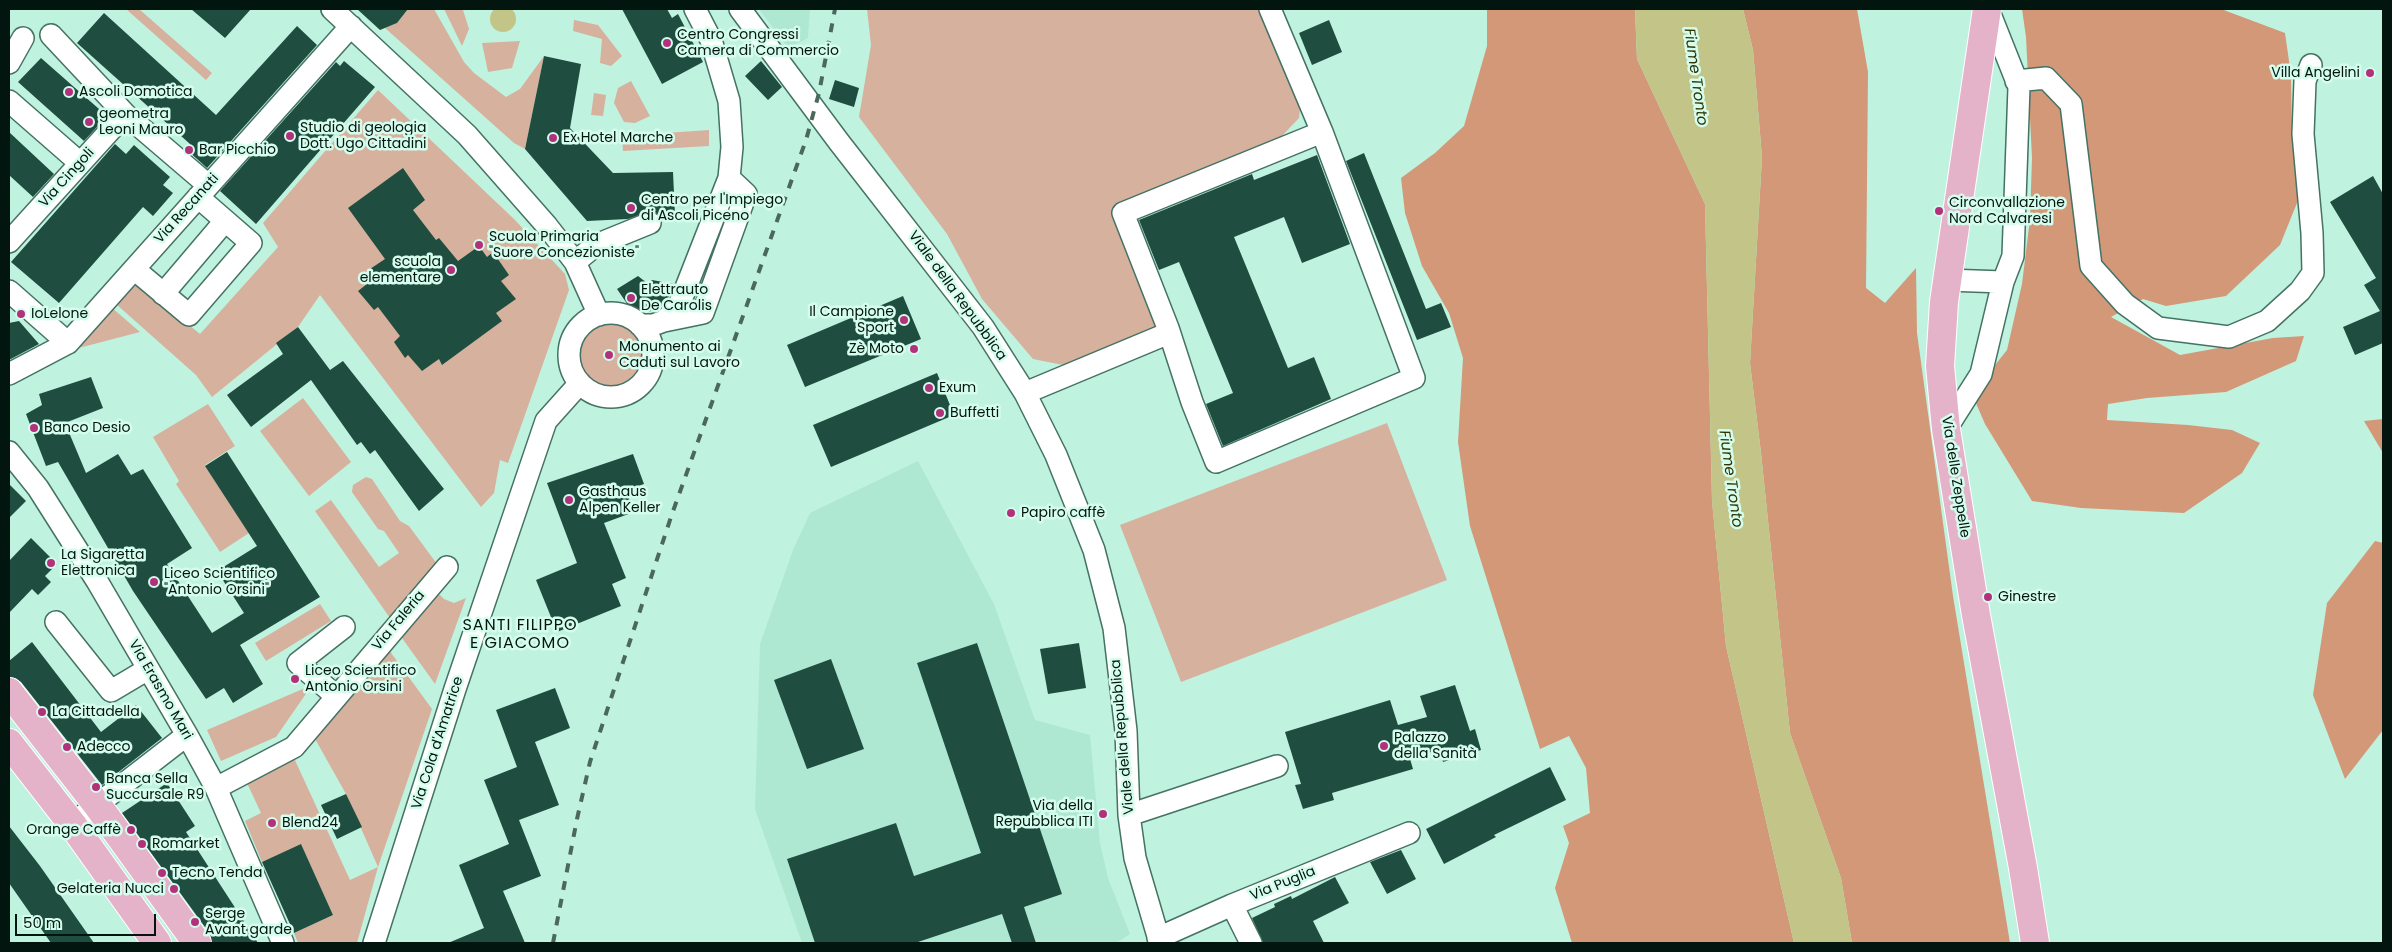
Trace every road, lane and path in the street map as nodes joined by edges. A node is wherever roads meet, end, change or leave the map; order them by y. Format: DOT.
graph roads {
  1 [pos="332,9"];
  2 [pos="695,9"];
  3 [pos="740,9"];
  4 [pos="1270,9"];
  5 [pos="1988,9"];
  6 [pos="351,26"];
  7 [pos="52,35"];
  8 [pos="24,38"];
  9 [pos="9,63"];
  10 [pos="2311,65"];
  11 [pos="2016,81"];
  12 [pos="9,101"];
  13 [pos="125,114"];
  14 [pos="1322,132"];
  15 [pos="80,163"];
  16 [pos="203,191"];
  17 [pos="225,221"];
  18 [pos="650,223"];
  19 [pos="9,242"];
  20 [pos="575,262"];
  21 [pos="134,269"];
  22 [pos="1947,280"];
  23 [pos="2003,282"];
  24 [pos="9,290"];
  25 [pos="163,294"];
  26 [pos="599,315"];
  27 [pos="640,325"];
  28 [pos="1169,333"];
  29 [pos="68,343"];
  30 [pos="9,374"];
  31 [pos="580,384"];
  32 [pos="1025,393"];
  33 [pos="1946,429"];
  34 [pos="9,452"];
  35 [pos="447,567"];
  36 [pos="56,622"];
  37 [pos="344,627"];
  38 [pos="148,669"];
  39 [pos="9,692"];
  40 [pos="336,696"];
  41 [pos="186,735"];
  42 [pos="9,743"];
  43 [pos="1277,766"];
  44 [pos="216,788"];
  45 [pos="98,806"];
  46 [pos="1129,815"];
  47 [pos="72,824"];
  48 [pos="1409,833"];
  49 [pos="1232,905"];
  50 [pos="1159,941"];
  51 [pos="158,943"];
  52 [pos="197,943"];
  53 [pos="283,943"];
  54 [pos="374,943"];
  55 [pos="1250,943"];
  56 [pos="2035,943"];
  1 -- 6 [label="street"];
  2 -- 27 [label="street"];
  3 -- 32 [label="street, Viale della Repubblica"];
  4 -- 14 [label="street"];
  5 -- 11 [label="street"];
  5 -- 22 [label="main road, Via delle Zeppelle"];
  6 -- 16 [label="street, Via Recanati"];
  6 -- 20 [label="street"];
  7 -- 13 [label="street"];
  8 -- 9 [label="street"];
  10 -- 11 [label="street"];
  11 -- 23 [label="street"];
  12 -- 15 [label="street"];
  13 -- 15 [label="street, Via Cingoli"];
  13 -- 16 [label="street"];
  14 -- 28 [label="street"];
  14 -- 28 [label="street"];
  15 -- 19 [label="street, Via Cingoli"];
  16 -- 17 [label="street"];
  16 -- 21 [label="street, Via Recanati"];
  17 -- 25 [label="street"];
  17 -- 25 [label="street"];
  18 -- 20 [label="street"];
  20 -- 26 [label="street"];
  21 -- 25 [label="street"];
  21 -- 29 [label="street, Via Recanati"];
  22 -- 23 [label="street"];
  22 -- 33 [label="main road, Via delle Zeppelle"];
  23 -- 33 [label="street"];
  24 -- 29 [label="street"];
  26 -- 27 [label="street"];
  26 -- 31 [label="street"];
  27 -- 31 [label="street"];
  28 -- 32 [label="street"];
  29 -- 30 [label="street, Via Recanati"];
  31 -- 54 [label="street, Via Cola d'Amatrice"];
  32 -- 46 [label="street, Viale della Repubblica"];
  33 -- 56 [label="main road, Via delle Zeppelle"];
  34 -- 38 [label="street, Via Erasmo Mari"];
  35 -- 40 [label="street, Via Faleria"];
  36 -- 38 [label="street"];
  37 -- 40 [label="street"];
  38 -- 41 [label="street, Via Erasmo Mari"];
  39 -- 45 [label="main road"];
  40 -- 44 [label="street, Via Faleria"];
  41 -- 44 [label="street, Via Erasmo Mari"];
  41 -- 45 [label="street"];
  42 -- 47 [label="main road"];
  43 -- 46 [label="street"];
  44 -- 53 [label="street, Via Erasmo Mari"];
  45 -- 47 [label="street"];
  45 -- 52 [label="main road"];
  46 -- 50 [label="street, Viale della Repubblica"];
  47 -- 51 [label="main road"];
  48 -- 49 [label="street, Via Puglia"];
  49 -- 50 [label="street, Via Puglia"];
  49 -- 55 [label="street"];
}
